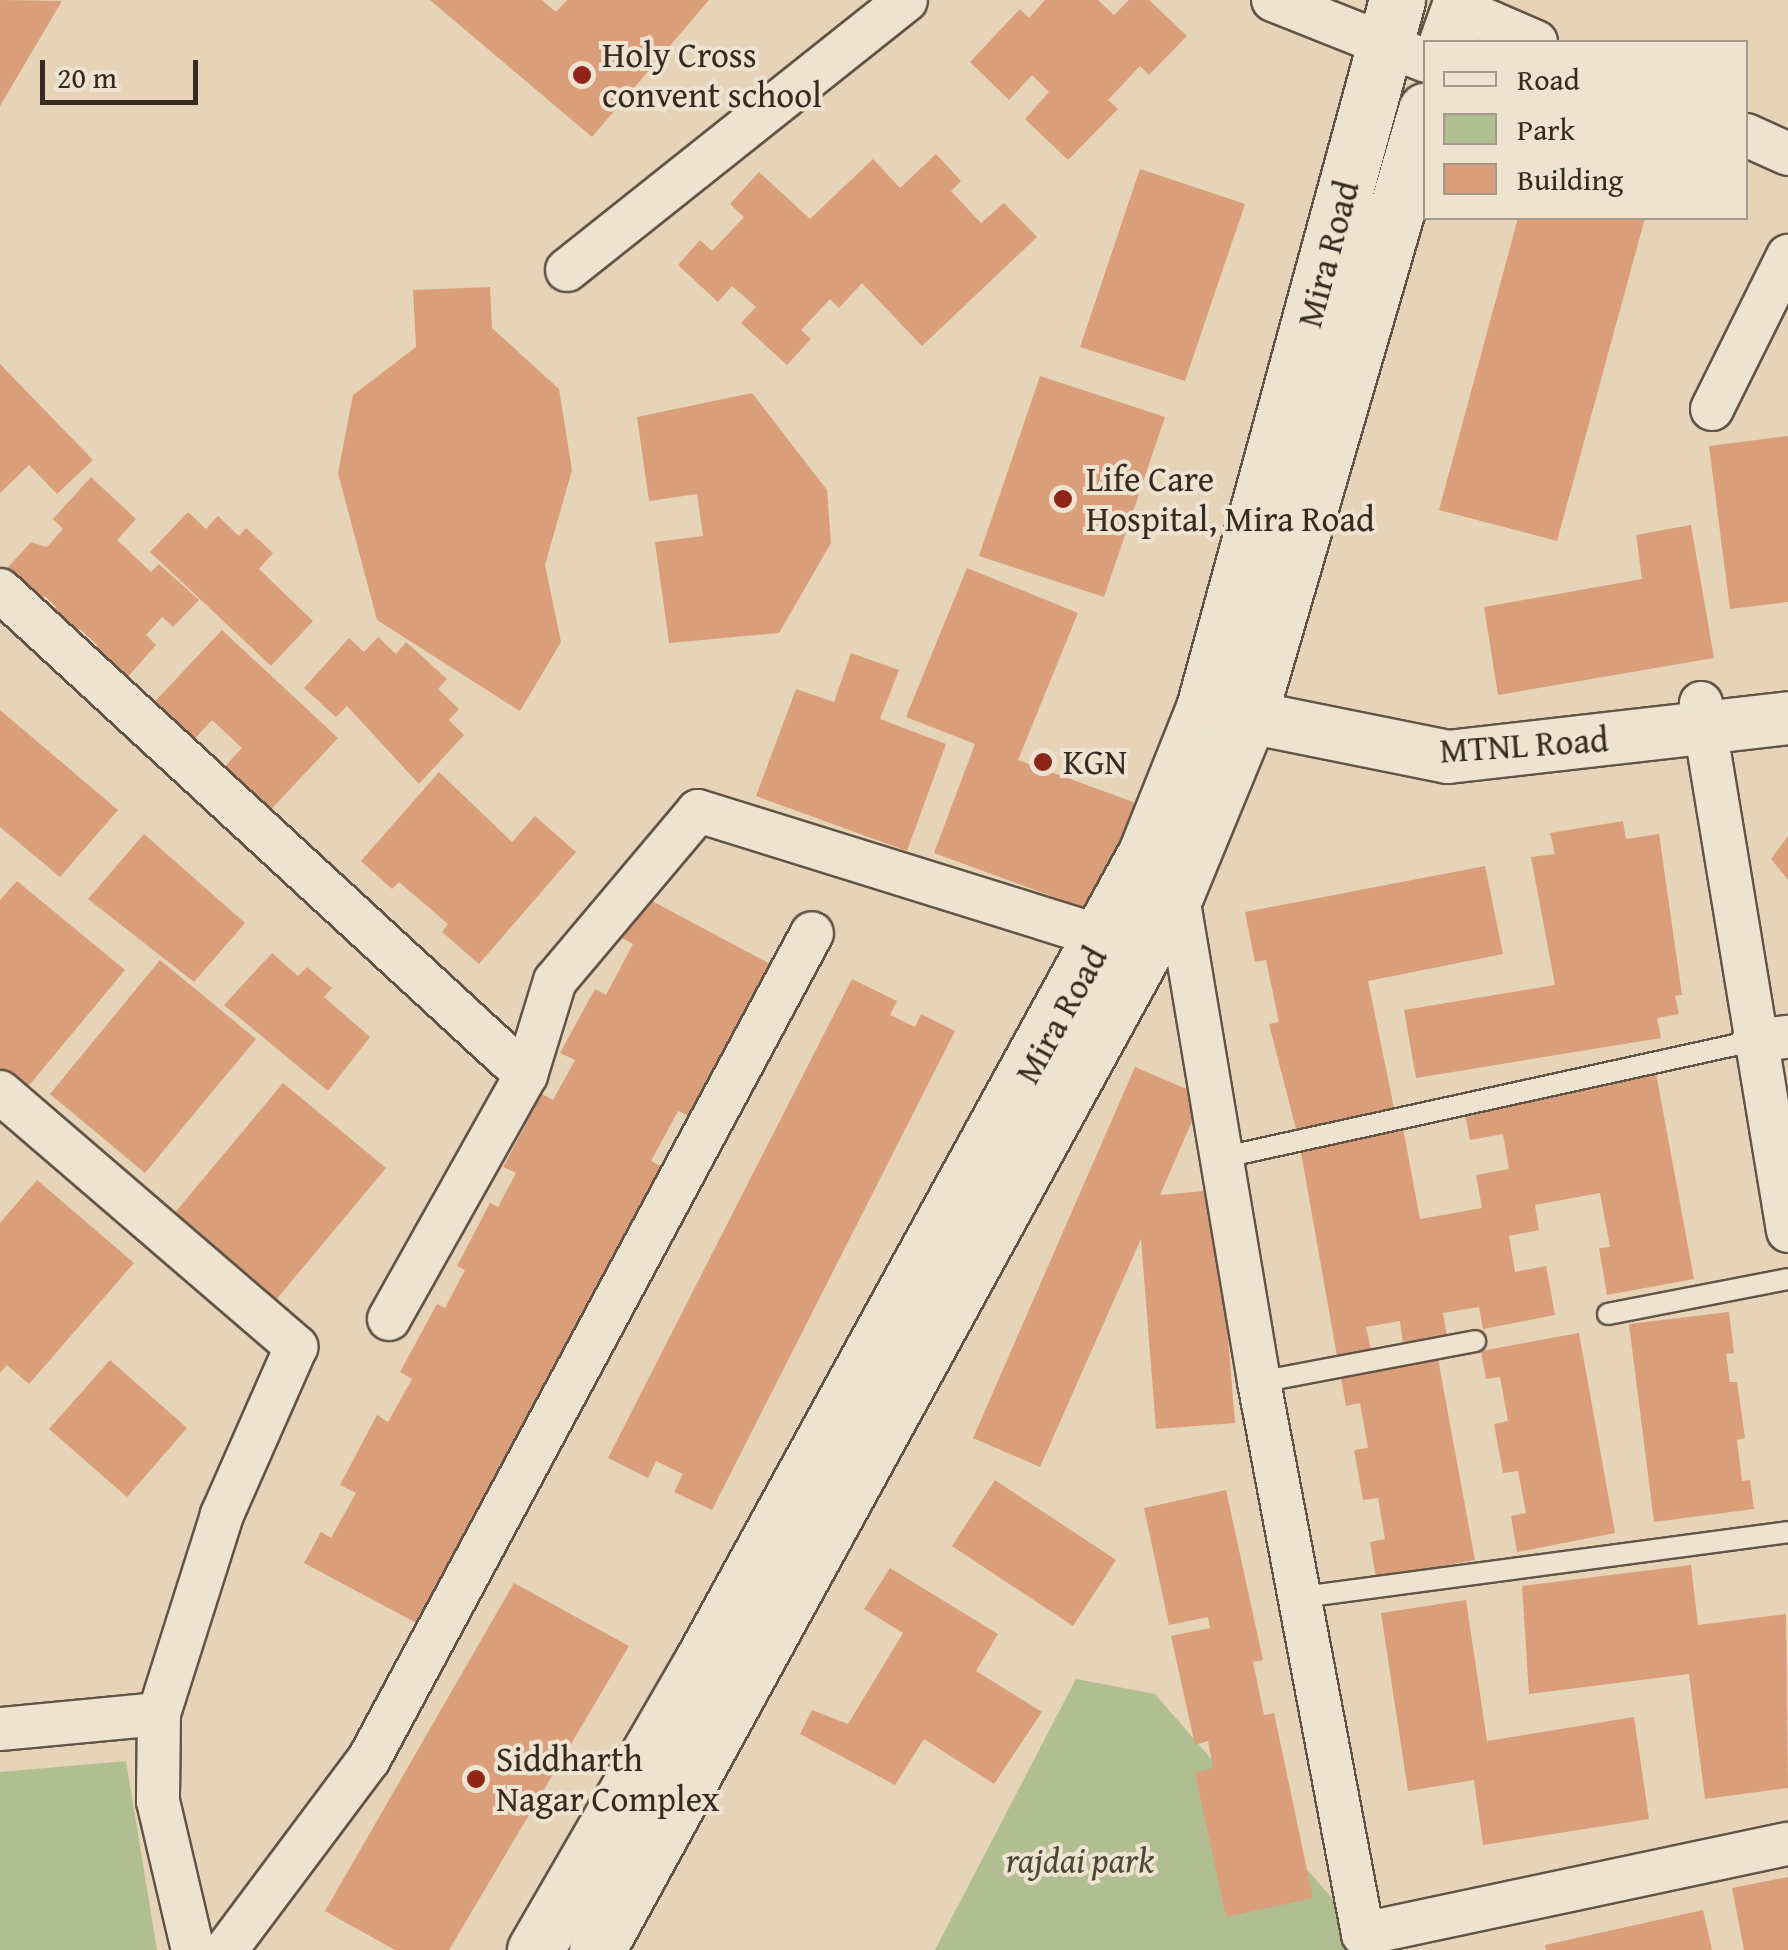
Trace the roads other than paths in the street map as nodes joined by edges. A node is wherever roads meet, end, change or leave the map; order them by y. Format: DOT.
graph roads {
  1 [pos="906,0"];
  2 [pos="1273,0"];
  3 [pos="1456,17"];
  4 [pos="1402,36"];
  5 [pos="1530,40"];
  6 [pos="1423,119"];
  7 [pos="1748,136"];
  8 [pos="1788,154"];
  9 [pos="1788,256"];
  10 [pos="567,270"];
  11 [pos="1712,409"];
  12 [pos="0,590"];
  13 [pos="1788,690"];
  14 [pos="1231,695"];
  15 [pos="1703,717"];
  16 [pos="1788,718"];
  17 [pos="1162,872"];
  18 [pos="812,933"];
  19 [pos="1126,944"];
  20 [pos="1770,1039"];
  21 [pos="526,1075"];
  22 [pos="0,1092"];
  23 [pos="1220,1158"];
  24 [pos="1788,1231"];
  25 [pos="1788,1279"];
  26 [pos="1608,1314"];
  27 [pos="389,1319"];
  28 [pos="1476,1341"];
  29 [pos="1258,1382"];
  30 [pos="1788,1532"];
  31 [pos="1302,1598"];
  32 [pos="159,1714"];
  33 [pos="0,1729"];
  34 [pos="1788,1844"];
  35 [pos="1365,1942"];
  36 [pos="568,1944"];
  37 [pos="194,1950"];
  38 [pos="226,1950"];
  1 -- 10 [label="street"];
  2 -- 4 [label="street"];
  3 -- 5 [label="street"];
  4 -- 14 [label="main road, Mira Road"];
  6 -- 14 [label="main road, Mira Road"];
  7 -- 8 [label="street"];
  9 -- 11 [label="street"];
  12 -- 21 [label="street"];
  13 -- 15 [label="street, MTNL Road"];
  14 -- 15 [label="street, MTNL Road"];
  14 -- 17 [label="main road, Mira Road"];
  15 -- 16 [label="street, MTNL Road"];
  15 -- 20 [label="street"];
  17 -- 19 [label="main road, Mira Road"];
  17 -- 23 [label="street"];
  18 -- 38 [label="street"];
  19 -- 21 [label="street"];
  19 -- 36 [label="main road, Mira Road"];
  20 -- 23 [label="lane"];
  20 -- 24 [label="street"];
  21 -- 27 [label="street"];
  22 -- 32 [label="street"];
  23 -- 29 [label="street"];
  25 -- 26 [label="lane"];
  28 -- 29 [label="lane"];
  29 -- 31 [label="street"];
  30 -- 31 [label="lane"];
  31 -- 35 [label="street"];
  32 -- 33 [label="street"];
  32 -- 37 [label="street"];
  34 -- 35 [label="street"];
}
